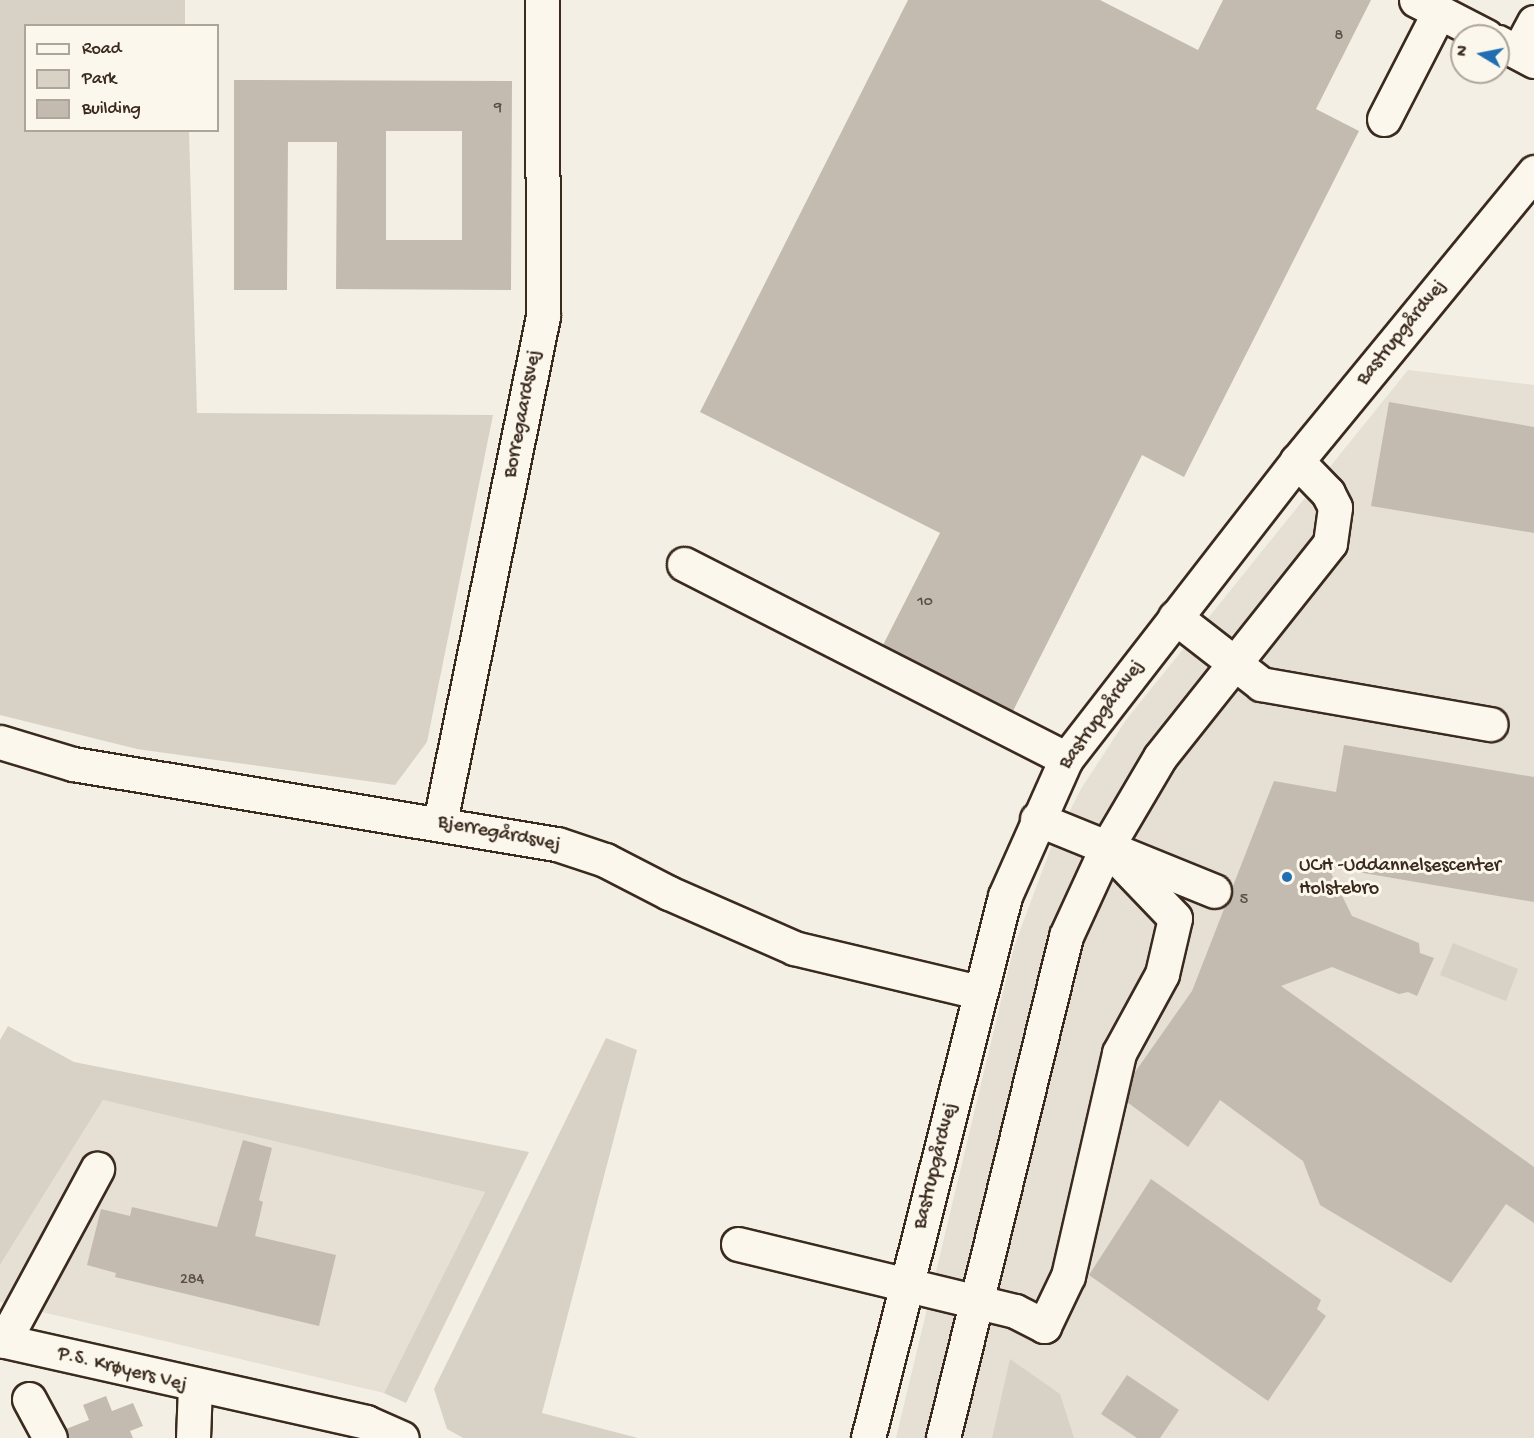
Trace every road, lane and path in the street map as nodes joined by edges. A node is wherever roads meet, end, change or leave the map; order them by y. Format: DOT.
graph roads {
  1 [pos="542,0"];
  2 [pos="1427,6"];
  3 [pos="1534,22"];
  4 [pos="1462,24"];
  5 [pos="1517,52"];
  6 [pos="1384,119"];
  7 [pos="1534,172"];
  8 [pos="1297,461"];
  9 [pos="684,564"];
  10 [pos="1175,617"];
  11 [pos="1233,664"];
  12 [pos="1491,724"];
  13 [pos="0,742"];
  14 [pos="1066,759"];
  15 [pos="1037,819"];
  16 [pos="440,822"];
  17 [pos="1107,847"];
  18 [pos="1214,891"];
  19 [pos="979,993"];
  20 [pos="97,1168"];
  21 [pos="738,1244"];
  22 [pos="906,1284"];
  23 [pos="977,1302"];
  24 [pos="2,1341"];
  25 [pos="195,1385"];
  26 [pos="29,1399"];
  27 [pos="50,1438"];
  28 [pos="193,1438"];
  29 [pos="402,1438"];
  30 [pos="868,1438"];
  31 [pos="943,1438"];
  1 -- 16 [label="street, Borregaardsvej"];
  2 -- 4 [label="street"];
  2 -- 6 [label="street"];
  3 -- 5 [label="street"];
  7 -- 8 [label="street, Bastrupgårdvej"];
  8 -- 10 [label="street, Bastrupgårdvej"];
  8 -- 11 [label="street"];
  9 -- 14 [label="street"];
  10 -- 11 [label="street"];
  10 -- 14 [label="street, Bastrupgårdvej"];
  11 -- 12 [label="street"];
  11 -- 17 [label="street"];
  13 -- 16 [label="street, Bjerregårdsvej"];
  14 -- 15 [label="street, Bastrupgårdvej"];
  15 -- 17 [label="street"];
  15 -- 19 [label="street, Bastrupgårdvej"];
  16 -- 19 [label="street, Bjerregårdsvej"];
  17 -- 18 [label="street"];
  17 -- 23 [label="street"];
  17 -- 23 [label="street"];
  19 -- 22 [label="street, Bastrupgårdvej"];
  20 -- 24 [label="street"];
  21 -- 22 [label="street"];
  22 -- 23 [label="street"];
  22 -- 30 [label="street, Bastrupgårdvej"];
  23 -- 31 [label="street"];
  24 -- 25 [label="street, P.S. Krøyers Vej"];
  25 -- 28 [label="street, P.S. Krøyers Vej"];
  25 -- 29 [label="street"];
  26 -- 27 [label="street"];
}
